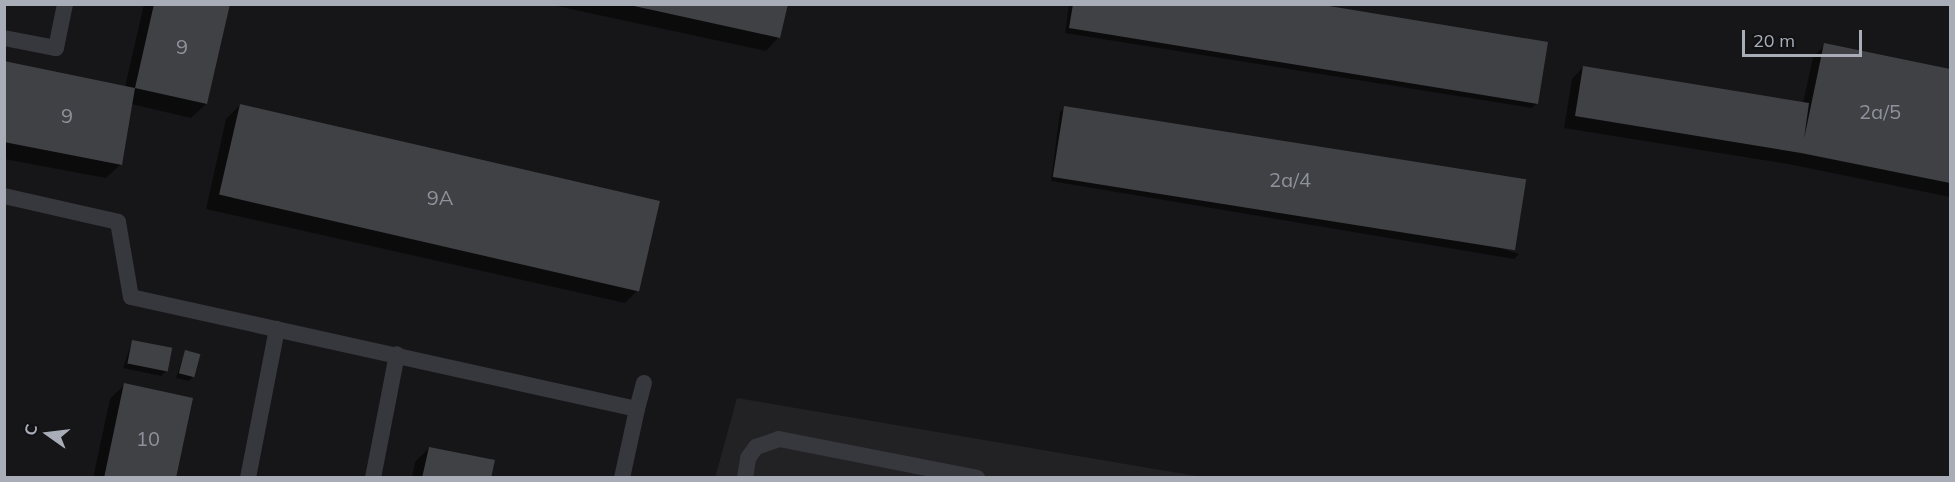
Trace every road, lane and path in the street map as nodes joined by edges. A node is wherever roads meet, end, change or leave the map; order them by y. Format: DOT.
graph roads {
  1 [pos="65,4"];
  2 [pos="4,38"];
  3 [pos="4,196"];
  4 [pos="277,329"];
  5 [pos="397,354"];
  6 [pos="644,383"];
  7 [pos="637,409"];
  8 [pos="248,477"];
  9 [pos="373,477"];
  10 [pos="622,477"];
  11 [pos="745,477"];
  12 [pos="977,477"];
  1 -- 2 [label="lane"];
  3 -- 4 [label="lane"];
  4 -- 5 [label="lane"];
  4 -- 8 [label="lane"];
  5 -- 7 [label="lane"];
  5 -- 9 [label="lane"];
  6 -- 7 [label="lane"];
  7 -- 10 [label="lane"];
  11 -- 12 [label="lane"];
}
